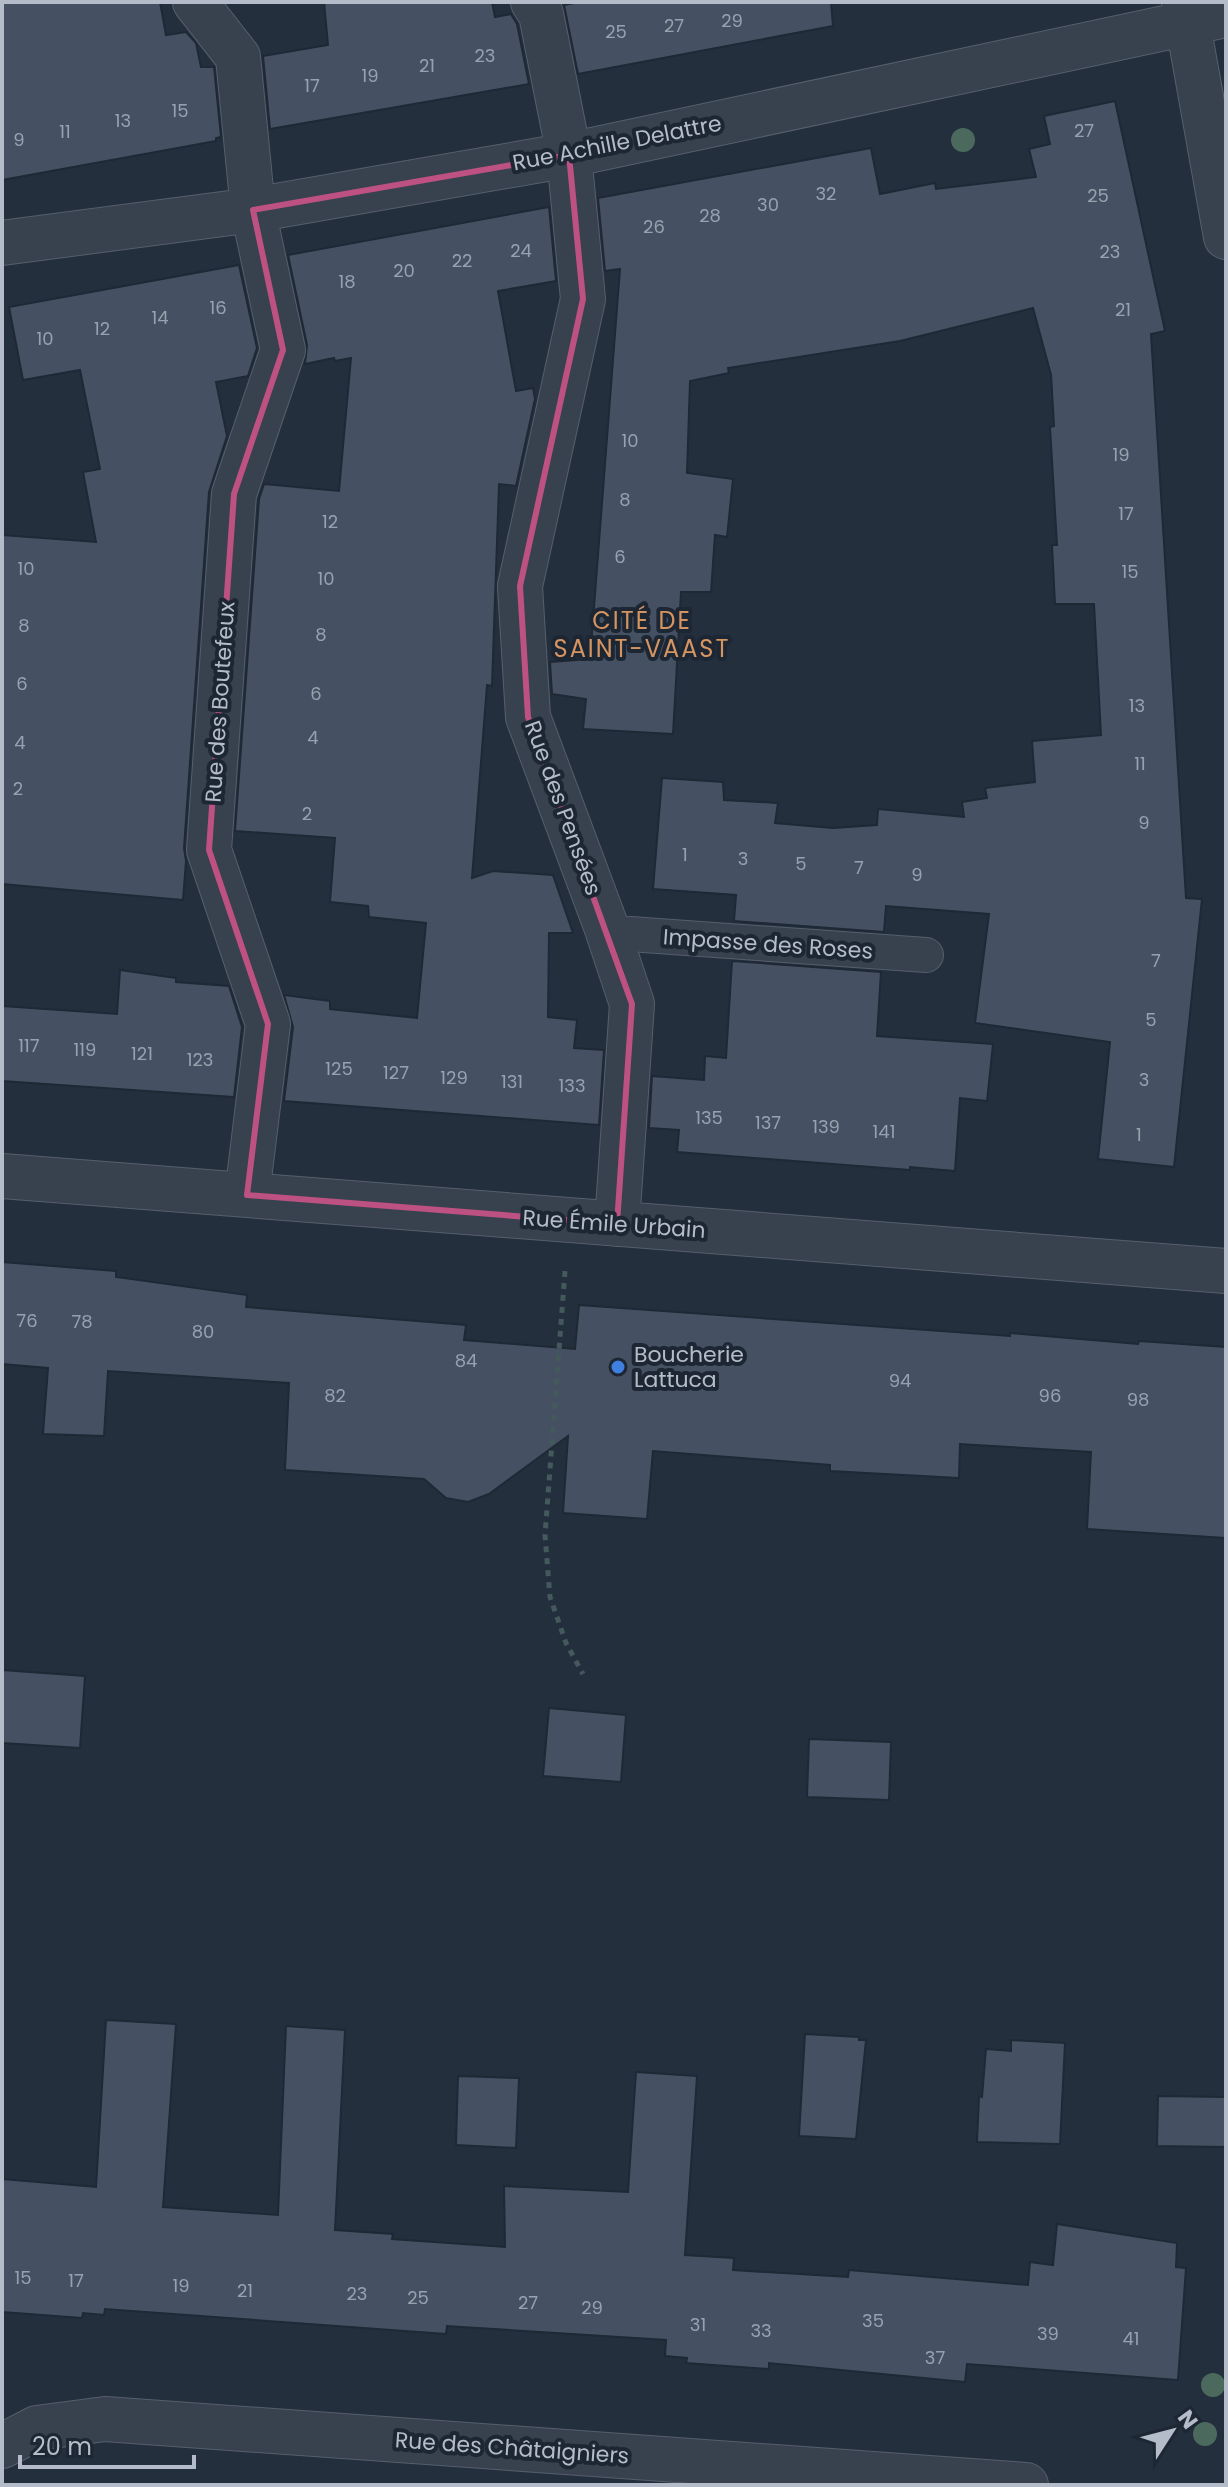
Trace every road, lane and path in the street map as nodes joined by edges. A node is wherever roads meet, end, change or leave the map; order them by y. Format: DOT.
graph roads {
  1 [pos="195,2"];
  2 [pos="533,2"];
  3 [pos="1200,13"];
  4 [pos="569,155"];
  5 [pos="253,210"];
  6 [pos="1226,237"];
  7 [pos="2,243"];
  8 [pos="611,938"];
  9 [pos="926,955"];
  10 [pos="2,1176"];
  11 [pos="247,1195"];
  12 [pos="568,1220"];
  13 [pos="617,1224"];
  14 [pos="1226,1271"];
  15 [pos="583,1674"];
  16 [pos="2,2446"];
  17 [pos="1026,2485"];
  1 -- 5 [label="street, Rue des Boutefeux"];
  2 -- 4 [label="street, Rue des Pensées"];
  3 -- 4 [label="street, Rue Achille Delattre"];
  3 -- 6 [label="street"];
  4 -- 5 [label="street, Rue Achille Delattre"];
  4 -- 8 [label="street, Rue des Pensées"];
  5 -- 7 [label="street, Rue Achille Delattre"];
  5 -- 11 [label="street, Rue des Boutefeux"];
  8 -- 9 [label="lane, Impasse des Roses"];
  8 -- 13 [label="street, Rue des Pensées"];
  10 -- 11 [label="street, Rue Émile Urbain"];
  11 -- 12 [label="street, Rue Émile Urbain"];
  12 -- 13 [label="street, Rue Émile Urbain"];
  12 -- 15 [label="path"];
  13 -- 14 [label="street, Rue Émile Urbain"];
  16 -- 17 [label="street, Rue des Châtaigniers"];
}
